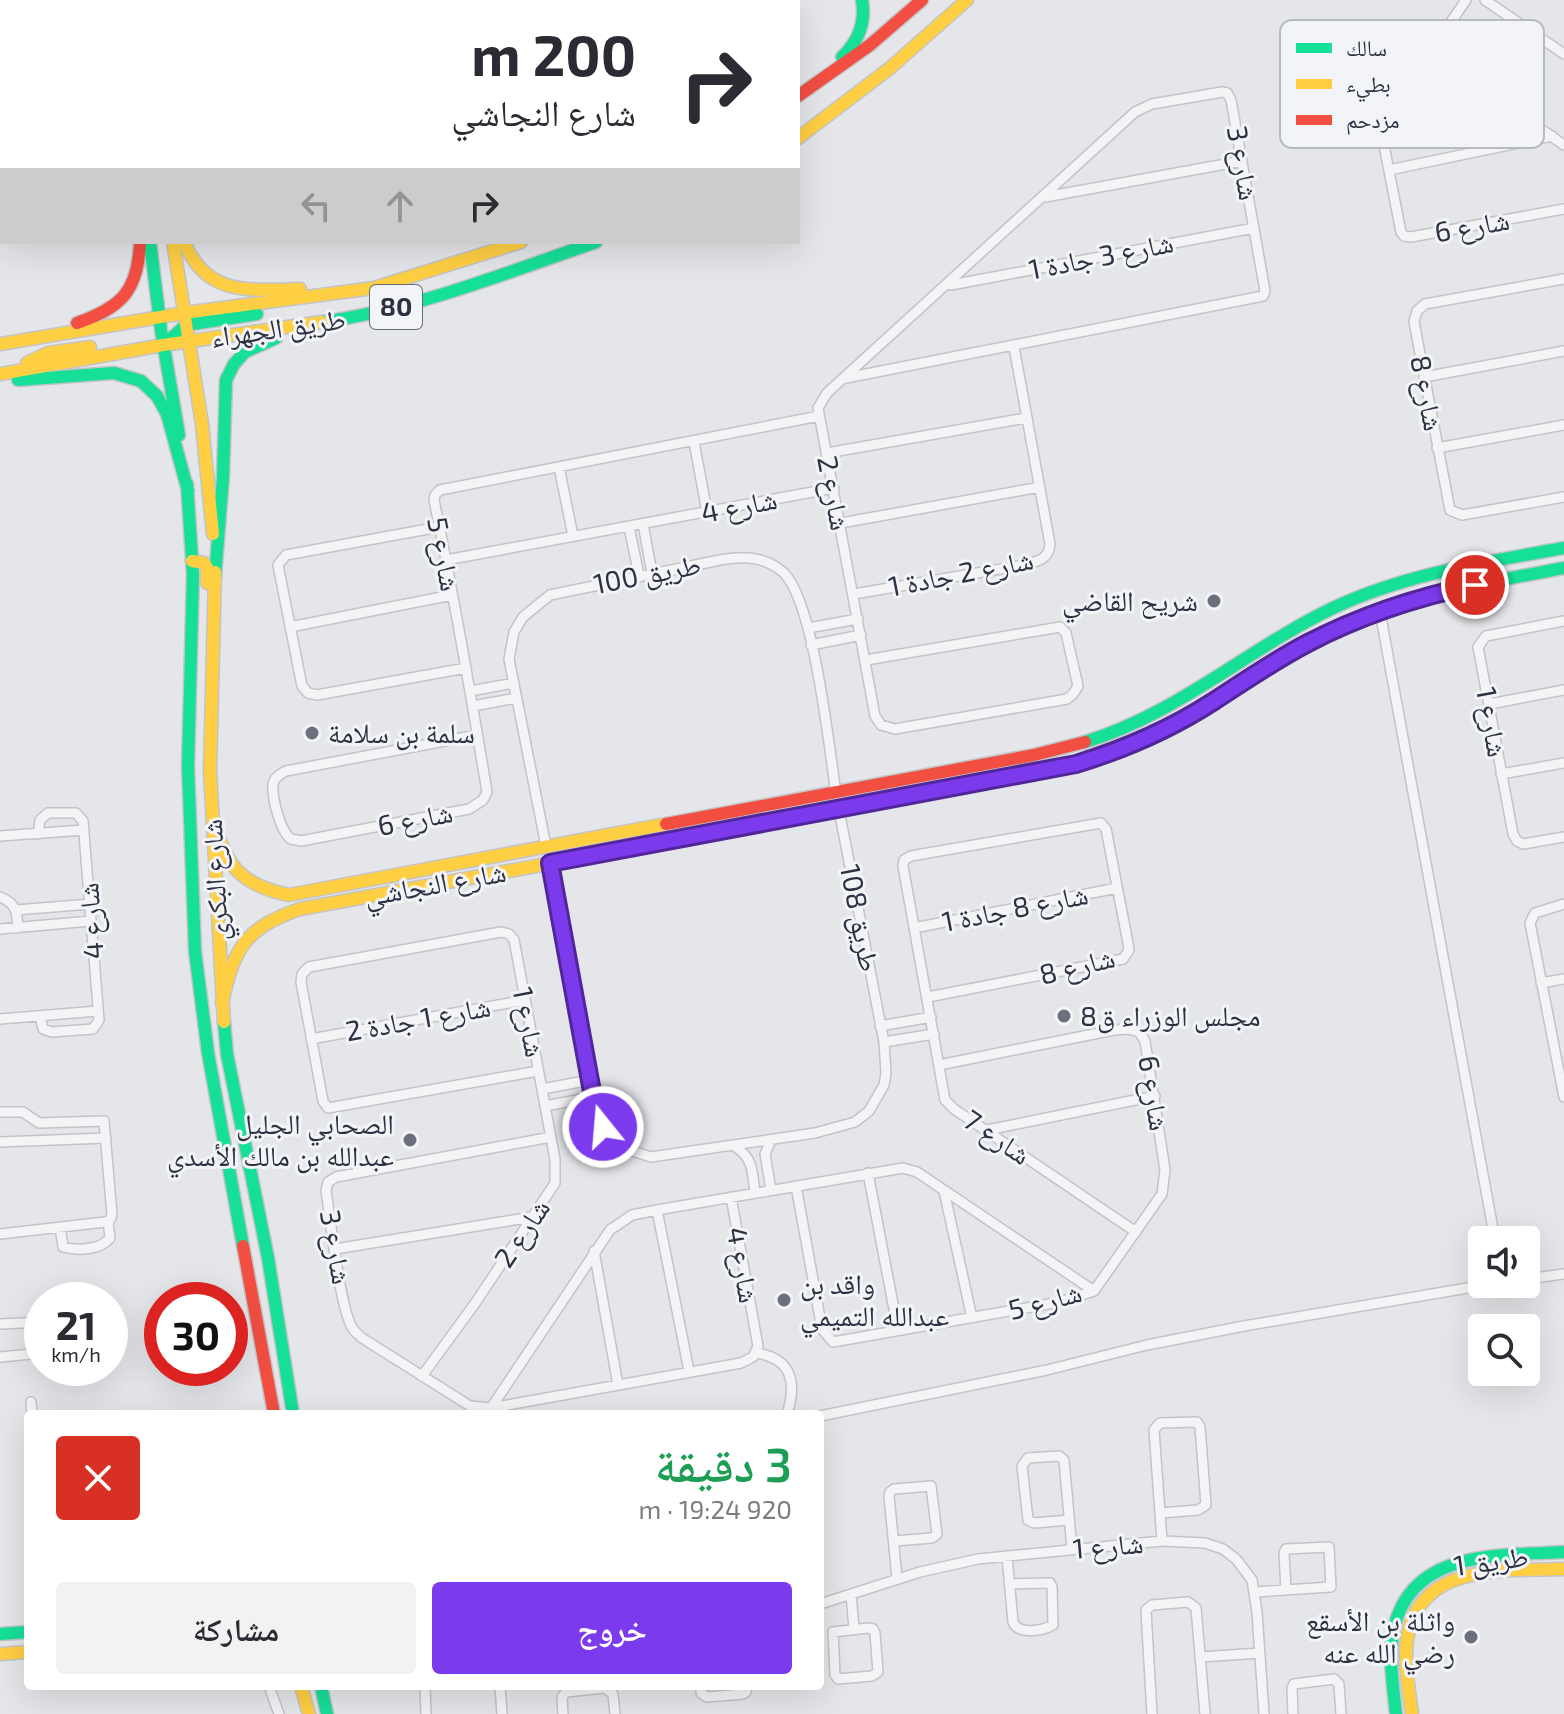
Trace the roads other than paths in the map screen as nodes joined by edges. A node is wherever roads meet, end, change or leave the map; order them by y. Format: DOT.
graph roads {
  1 [pos="862,0"];
  2 [pos="922,0"];
  3 [pos="967,0"];
  4 [pos="1466,0"];
  5 [pos="1485,0"];
  6 [pos="1452,20"];
  7 [pos="1514,20"];
  8 [pos="1544,40"];
  9 [pos="1564,54"];
  10 [pos="800,93"];
  11 [pos="800,94"];
  12 [pos="1544,130"];
  13 [pos="800,136"];
  14 [pos="1552,136"];
  15 [pos="1544,138"];
  16 [pos="1564,145"];
  17 [pos="1385,148"];
  18 [pos="1494,148"];
  19 [pos="1242,161"];
  20 [pos="1389,170"];
  21 [pos="1044,197"];
  22 [pos="1564,209"];
  23 [pos="1254,228"];
  24 [pos="140,244"];
  25 [pos="150,244"];
  26 [pos="173,244"];
  27 [pos="185,244"];
  28 [pos="515,244"];
  29 [pos="590,244"];
  30 [pos="1564,279"];
  31 [pos="949,285"];
  32 [pos="374,288"];
  33 [pos="159,317"];
  34 [pos="352,318"];
  35 [pos="185,319"];
  36 [pos="163,340"];
  37 [pos="188,341"];
  38 [pos="0,343"];
  39 [pos="1014,347"];
  40 [pos="1564,351"];
  41 [pos="1,376"];
  42 [pos="1424,377"];
  43 [pos="846,378"];
  44 [pos="819,416"];
  45 [pos="1026,418"];
  46 [pos="1564,425"];
  47 [pos="694,442"];
  48 [pos="1437,448"];
  49 [pos="827,453"];
  50 [pos="559,467"];
  51 [pos="1040,487"];
  52 [pos="834,488"];
  53 [pos="188,491"];
  54 [pos="1564,497"];
  55 [pos="707,512"];
  56 [pos="841,523"];
  57 [pos="643,524"];
  58 [pos="439,527"];
  59 [pos="629,527"];
  60 [pos="573,536"];
  61 [pos="1564,548"];
  62 [pos="446,560"];
  63 [pos="192,561"];
  64 [pos="1564,568"];
  65 [pos="652,573"];
  66 [pos="639,575"];
  67 [pos="215,577"];
  68 [pos="854,594"];
  69 [pos="452,595"];
  70 [pos="1380,612"];
  71 [pos="212,618"];
  72 [pos="858,619"];
  73 [pos="1564,621"];
  74 [pos="290,627"];
  75 [pos="808,628"];
  76 [pos="861,635"];
  77 [pos="811,645"];
  78 [pos="866,660"];
  79 [pos="466,668"];
  80 [pos="514,683"];
  81 [pos="1564,690"];
  82 [pos="470,691"];
  83 [pos="516,698"];
  84 [pos="1489,704"];
  85 [pos="473,706"];
  86 [pos="477,735"];
  87 [pos="1564,763"];
  88 [pos="990,764"];
  89 [pos="963,769"];
  90 [pos="1501,774"];
  91 [pos="992,780"];
  92 [pos="968,785"];
  93 [pos="836,793"];
  94 [pos="839,810"];
  95 [pos="213,819"];
  96 [pos="84,830"];
  97 [pos="38,834"];
  98 [pos="0,836"];
  99 [pos="1564,837"];
  100 [pos="546,846"];
  101 [pos="550,863"];
  102 [pos="404,874"];
  103 [pos="1117,888"];
  104 [pos="406,890"];
  105 [pos="0,897"];
  106 [pos="90,904"];
  107 [pos="1564,904"];
  108 [pos="16,910"];
  109 [pos="91,921"];
  110 [pos="18,928"];
  111 [pos="914,928"];
  112 [pos="0,929"];
  113 [pos="1564,979"];
  114 [pos="1541,983"];
  115 [pos="928,997"];
  116 [pos="525,1000"];
  117 [pos="222,1003"];
  118 [pos="98,1011"];
  119 [pos="40,1016"];
  120 [pos="931,1017"];
  121 [pos="0,1019"];
  122 [pos="880,1026"];
  123 [pos="934,1034"];
  124 [pos="311,1039"];
  125 [pos="884,1042"];
  126 [pos="1559,1054"];
  127 [pos="939,1065"];
  128 [pos="538,1071"];
  129 [pos="590,1080"];
  130 [pos="542,1089"];
  131 [pos="1155,1096"];
  132 [pos="593,1097"];
  133 [pos="1564,1097"];
  134 [pos="545,1106"];
  135 [pos="0,1112"];
  136 [pos="39,1123"];
  137 [pos="987,1130"];
  138 [pos="551,1137"];
  139 [pos="106,1138"];
  140 [pos="771,1140"];
  141 [pos="0,1142"];
  142 [pos="39,1142"];
  143 [pos="734,1146"];
  144 [pos="868,1173"];
  145 [pos="232,1178"];
  146 [pos="796,1186"];
  147 [pos="771,1190"];
  148 [pos="944,1191"];
  149 [pos="755,1193"];
  150 [pos="731,1197"];
  151 [pos="657,1210"];
  152 [pos="532,1217"];
  153 [pos="108,1221"];
  154 [pos="1492,1226"];
  155 [pos="60,1227"];
  156 [pos="1136,1232"];
  157 [pos="0,1234"];
  158 [pos="335,1249"];
  159 [pos="594,1251"];
  160 [pos="268,1258"];
  161 [pos="1564,1274"];
  162 [pos="1540,1277"];
  163 [pos="1468,1288"];
  164 [pos="1094,1291"];
  165 [pos="972,1318"];
  166 [pos="24,1323"];
  167 [pos="0,1324"];
  168 [pos="898,1330"];
  169 [pos="756,1353"];
  170 [pos="24,1355"];
  171 [pos="0,1357"];
  172 [pos="689,1371"];
  173 [pos="422,1376"];
  174 [pos="618,1385"];
  175 [pos="31,1402"];
  176 [pos="491,1408"];
  177 [pos="32,1410"];
  178 [pos="273,1410"];
  179 [pos="292,1410"];
  180 [pos="788,1410"];
  181 [pos="824,1415"];
  182 [pos="1161,1513"];
  183 [pos="1069,1520"];
  184 [pos="894,1541"];
  185 [pos="1162,1541"];
  186 [pos="1072,1549"];
  187 [pos="1564,1552"];
  188 [pos="1007,1556"];
  189 [pos="1564,1569"];
  190 [pos="897,1578"];
  191 [pos="1009,1584"];
  192 [pos="1286,1590"];
  193 [pos="1255,1592"];
  194 [pos="851,1594"];
  195 [pos="824,1603"];
  196 [pos="854,1629"];
  197 [pos="24,1632"];
  198 [pos="0,1634"];
  199 [pos="24,1652"];
  200 [pos="1260,1653"];
  201 [pos="0,1654"];
  202 [pos="1201,1657"];
  203 [pos="270,1690"];
  204 [pos="302,1690"];
  205 [pos="322,1690"];
  206 [pos="425,1690"];
  207 [pos="500,1690"];
  208 [pos="586,1690"];
  209 [pos="608,1690"];
  210 [pos="701,1690"];
  211 [pos="746,1690"];
  212 [pos="279,1714"];
  213 [pos="309,1714"];
  214 [pos="327,1714"];
  215 [pos="426,1714"];
  216 [pos="502,1714"];
  217 [pos="563,1714"];
  218 [pos="615,1714"];
  219 [pos="1152,1714"];
  220 [pos="1205,1714"];
  221 [pos="1264,1714"];
  222 [pos="1293,1714"];
  223 [pos="1341,1714"];
  224 [pos="1396,1714"];
  225 [pos="1412,1714"];
  1 -- 10 [label="main road"];
  2 -- 11 [label="main road"];
  3 -- 13 [label="main road"];
  4 -- 6 [label="street, شارع 6"];
  5 -- 7 [label="street"];
  8 -- 9 [label="street"];
  12 -- 14 [label="street"];
  14 -- 15 [label="street"];
  14 -- 16 [label="street"];
  17 -- 20 [label="street, شارع 6"];
  18 -- 20 [label="street"];
  19 -- 21 [label="street"];
  19 -- 21 [label="street, شارع 3"];
  19 -- 23 [label="street, شارع 3"];
  20 -- 22 [label="street, شارع 6"];
  21 -- 31 [label="street, شارع 3"];
  23 -- 31 [label="street, شارع 3 جادة 1"];
  23 -- 39 [label="street, شارع 3"];
  24 -- 38 [label="main road"];
  25 -- 33 [label="main road, شارع البكري"];
  26 -- 35 [label="main road, شارع البكري"];
  27 -- 32 [label="main road"];
  28 -- 32 [label="main road, طريق الجهراء / 80"];
  29 -- 34 [label="main road, طريق الجهراء / 80"];
  30 -- 42 [label="street, شارع 8"];
  31 -- 43 [label="street, شارع 3"];
  32 -- 35 [label="main road, طريق الجهراء"];
  33 -- 35 [label="main road, طريق الجهراء"];
  33 -- 36 [label="main road, شارع البكري"];
  33 -- 38 [label="main road, طريق الجهراء"];
  34 -- 37 [label="main road, طريق الجهراء / 80"];
  34 -- 67 [label="main road"];
  35 -- 36 [label="main road"];
  35 -- 37 [label="main road, شارع البكري"];
  36 -- 37 [label="main road, طريق الجهراء / 80"];
  36 -- 41 [label="main road, طريق الجهراء"];
  36 -- 53 [label="main road, شارع البكري"];
  37 -- 67 [label="main road, شارع البكري"];
  39 -- 43 [label="street, شارع 3"];
  39 -- 45 [label="street, شارع 2 جادة 1"];
  40 -- 42 [label="street"];
  41 -- 53 [label="main road"];
  42 -- 48 [label="street, شارع 8"];
  43 -- 44 [label="street, شارع 2"];
  44 -- 47 [label="street, شارع 5"];
  44 -- 49 [label="street, شارع 2"];
  45 -- 49 [label="street"];
  45 -- 51 [label="street, شارع 2 جادة 1"];
  46 -- 48 [label="street"];
  47 -- 50 [label="street, شارع 5"];
  47 -- 55 [label="street"];
  48 -- 54 [label="street, شارع 8"];
  49 -- 52 [label="street, شارع 2"];
  50 -- 58 [label="street, شارع 5"];
  50 -- 60 [label="street"];
  51 -- 56 [label="street"];
  51 -- 68 [label="street, شارع 2 جادة 1"];
  52 -- 55 [label="street, شارع 4"];
  52 -- 56 [label="street, شارع 2"];
  53 -- 63 [label="main road, شارع البكري"];
  55 -- 57 [label="street, شارع 4"];
  56 -- 68 [label="street, شارع 2"];
  57 -- 59 [label="street, شارع 4"];
  57 -- 65 [label="street"];
  58 -- 62 [label="street, شارع 5"];
  58 -- 74 [label="street"];
  59 -- 60 [label="street, شارع 4"];
  59 -- 66 [label="street"];
  60 -- 62 [label="street, شارع 4"];
  61 -- 88 [label="main road, شارع النجاشي"];
  62 -- 69 [label="street, شارع 5"];
  63 -- 71 [label="main road"];
  63 -- 145 [label="main road, شارع البكري"];
  64 -- 70 [label="main road, شارع النجاشي"];
  65 -- 66 [label="street, طريق 100"];
  65 -- 75 [label="street, طريق 100"];
  66 -- 80 [label="street, طريق 100"];
  67 -- 71 [label="main road, شارع البكري"];
  68 -- 72 [label="street, شارع 2"];
  69 -- 74 [label="street"];
  69 -- 79 [label="street, شارع 5"];
  70 -- 91 [label="main road, شارع النجاشي"];
  70 -- 154 [label="street"];
  71 -- 95 [label="main road, شارع البكري"];
  72 -- 75 [label="street"];
  72 -- 76 [label="street, شارع 2"];
  73 -- 84 [label="street, شارع 1"];
  74 -- 79 [label="street"];
  75 -- 77 [label="street, طريق 100"];
  76 -- 77 [label="street"];
  76 -- 78 [label="street, شارع 2"];
  77 -- 93 [label="street, طريق 100"];
  78 -- 78 [label="street"];
  79 -- 82 [label="street, شارع 5"];
  80 -- 82 [label="street"];
  80 -- 83 [label="street, طريق 100"];
  81 -- 84 [label="street"];
  82 -- 85 [label="street, شارع 5"];
  83 -- 85 [label="street"];
  83 -- 100 [label="street, طريق 100"];
  84 -- 90 [label="street, شارع 1"];
  85 -- 86 [label="street, شارع 5"];
  86 -- 86 [label="street, شارع 6"];
  87 -- 90 [label="street"];
  88 -- 89 [label="main road, شارع النجاشي"];
  88 -- 91 [label="main road"];
  89 -- 92 [label="main road"];
  89 -- 93 [label="main road, شارع النجاشي"];
  90 -- 99 [label="street, شارع 1"];
  91 -- 92 [label="main road, شارع النجاشي"];
  92 -- 94 [label="main road, شارع النجاشي"];
  93 -- 100 [label="main road, شارع النجاشي"];
  94 -- 101 [label="main road, شارع النجاشي"];
  94 -- 122 [label="street, طريق 108"];
  95 -- 102 [label="main road, شارع النجاشي"];
  95 -- 117 [label="main road, شارع البكري"];
  96 -- 97 [label="street"];
  96 -- 97 [label="street"];
  96 -- 106 [label="street, شارع 4"];
  97 -- 98 [label="street"];
  100 -- 102 [label="main road, شارع النجاشي"];
  101 -- 104 [label="main road, شارع النجاشي"];
  101 -- 129 [label="street, طريق 108"];
  102 -- 104 [label="main road"];
  103 -- 111 [label="street, شارع 8 جادة 1"];
  103 -- 111 [label="street, شارع 8"];
  103 -- 115 [label="street, شارع 8"];
  104 -- 117 [label="main road, شارع النجاشي"];
  105 -- 108 [label="street"];
  106 -- 108 [label="street"];
  106 -- 109 [label="street, شارع 4"];
  107 -- 114 [label="street"];
  108 -- 110 [label="street"];
  109 -- 110 [label="street"];
  109 -- 118 [label="street, شارع 4"];
  110 -- 112 [label="street"];
  111 -- 115 [label="street, شارع 8"];
  113 -- 114 [label="street"];
  114 -- 126 [label="street"];
  115 -- 120 [label="street, شارع 7"];
  116 -- 124 [label="street, شارع 1 جادة 2"];
  116 -- 124 [label="street, شارع 1"];
  116 -- 128 [label="street, شارع 1"];
  117 -- 160 [label="main road, شارع البكري"];
  118 -- 119 [label="street"];
  118 -- 119 [label="street"];
  119 -- 121 [label="street"];
  120 -- 122 [label="street"];
  120 -- 123 [label="street, شارع 7"];
  122 -- 125 [label="street, طريق 108"];
  123 -- 125 [label="street"];
  123 -- 127 [label="street, شارع 7"];
  124 -- 128 [label="street, شارع 1"];
  125 -- 140 [label="street, طريق 108"];
  126 -- 133 [label="street"];
  127 -- 131 [label="street, شارع 6"];
  127 -- 137 [label="street, شارع 7"];
  128 -- 130 [label="street, شارع 2"];
  129 -- 130 [label="street"];
  129 -- 132 [label="street, طريق 108"];
  130 -- 134 [label="street, شارع 2"];
  131 -- 137 [label="street"];
  131 -- 156 [label="street, شارع 6"];
  132 -- 134 [label="street"];
  132 -- 143 [label="street, طريق 108"];
  134 -- 138 [label="street, شارع 2"];
  135 -- 136 [label="street"];
  136 -- 139 [label="street"];
  136 -- 142 [label="street"];
  137 -- 156 [label="street, شارع 7"];
  138 -- 152 [label="street, شارع 2"];
  138 -- 158 [label="street, شارع 3"];
  139 -- 142 [label="street"];
  139 -- 153 [label="street"];
  140 -- 143 [label="street, طريق 108"];
  140 -- 147 [label="street"];
  141 -- 142 [label="street"];
  143 -- 149 [label="street"];
  144 -- 146 [label="street, شارع 5"];
  144 -- 148 [label="street, شارع 5"];
  144 -- 168 [label="street"];
  145 -- 160 [label="main road"];
  145 -- 178 [label="main road, شارع البكري"];
  146 -- 147 [label="street, شارع 5"];
  146 -- 168 [label="street, شارع 5"];
  147 -- 149 [label="street, شارع 5"];
  148 -- 164 [label="street, شارع 5"];
  148 -- 165 [label="street"];
  149 -- 150 [label="street, شارع 5"];
  150 -- 151 [label="street, شارع 4"];
  150 -- 169 [label="street, شارع 4"];
  151 -- 159 [label="street, شارع 4"];
  151 -- 172 [label="street"];
  152 -- 158 [label="street"];
  152 -- 173 [label="street, شارع 2"];
  153 -- 155 [label="street"];
  153 -- 155 [label="street"];
  155 -- 157 [label="street"];
  156 -- 164 [label="street, شارع 6"];
  158 -- 173 [label="street, شارع 3"];
  159 -- 174 [label="street"];
  159 -- 176 [label="street, شارع 4"];
  160 -- 179 [label="main road, شارع البكري"];
  161 -- 162 [label="street"];
  163 -- 181 [label="street"];
  164 -- 165 [label="street, شارع 5"];
  165 -- 168 [label="street, شارع 5"];
  166 -- 167 [label="street"];
  169 -- 172 [label="street"];
  169 -- 180 [label="street"];
  170 -- 171 [label="street"];
  172 -- 174 [label="street"];
  173 -- 176 [label="street, شارع 3"];
  174 -- 176 [label="street"];
  175 -- 177 [label="street"];
  182 -- 182 [label="street"];
  182 -- 185 [label="street"];
  183 -- 183 [label="street"];
  183 -- 186 [label="street"];
  184 -- 184 [label="street"];
  184 -- 190 [label="street"];
  185 -- 186 [label="street, شارع 1"];
  185 -- 193 [label="street, شارع 1"];
  186 -- 188 [label="street, شارع 1"];
  187 -- 224 [label="main road, طريق 1"];
  188 -- 190 [label="street, شارع 1"];
  188 -- 191 [label="street"];
  189 -- 225 [label="main road, طريق 1"];
  190 -- 194 [label="street, شارع 1"];
  191 -- 191 [label="street"];
  192 -- 192 [label="street"];
  192 -- 193 [label="street"];
  193 -- 200 [label="street, شارع 1"];
  194 -- 195 [label="street, شارع 1"];
  194 -- 196 [label="street"];
  196 -- 196 [label="street"];
  197 -- 198 [label="main road"];
  199 -- 201 [label="main road"];
  200 -- 202 [label="street"];
  200 -- 221 [label="street, شارع 1"];
  202 -- 219 [label="street"];
  202 -- 220 [label="street"];
  203 -- 212 [label="street"];
  204 -- 213 [label="main road"];
  205 -- 214 [label="main road"];
  206 -- 215 [label="street"];
  207 -- 216 [label="street"];
  208 -- 217 [label="street"];
  209 -- 218 [label="street"];
  210 -- 211 [label="street"];
  222 -- 223 [label="street"];
}
